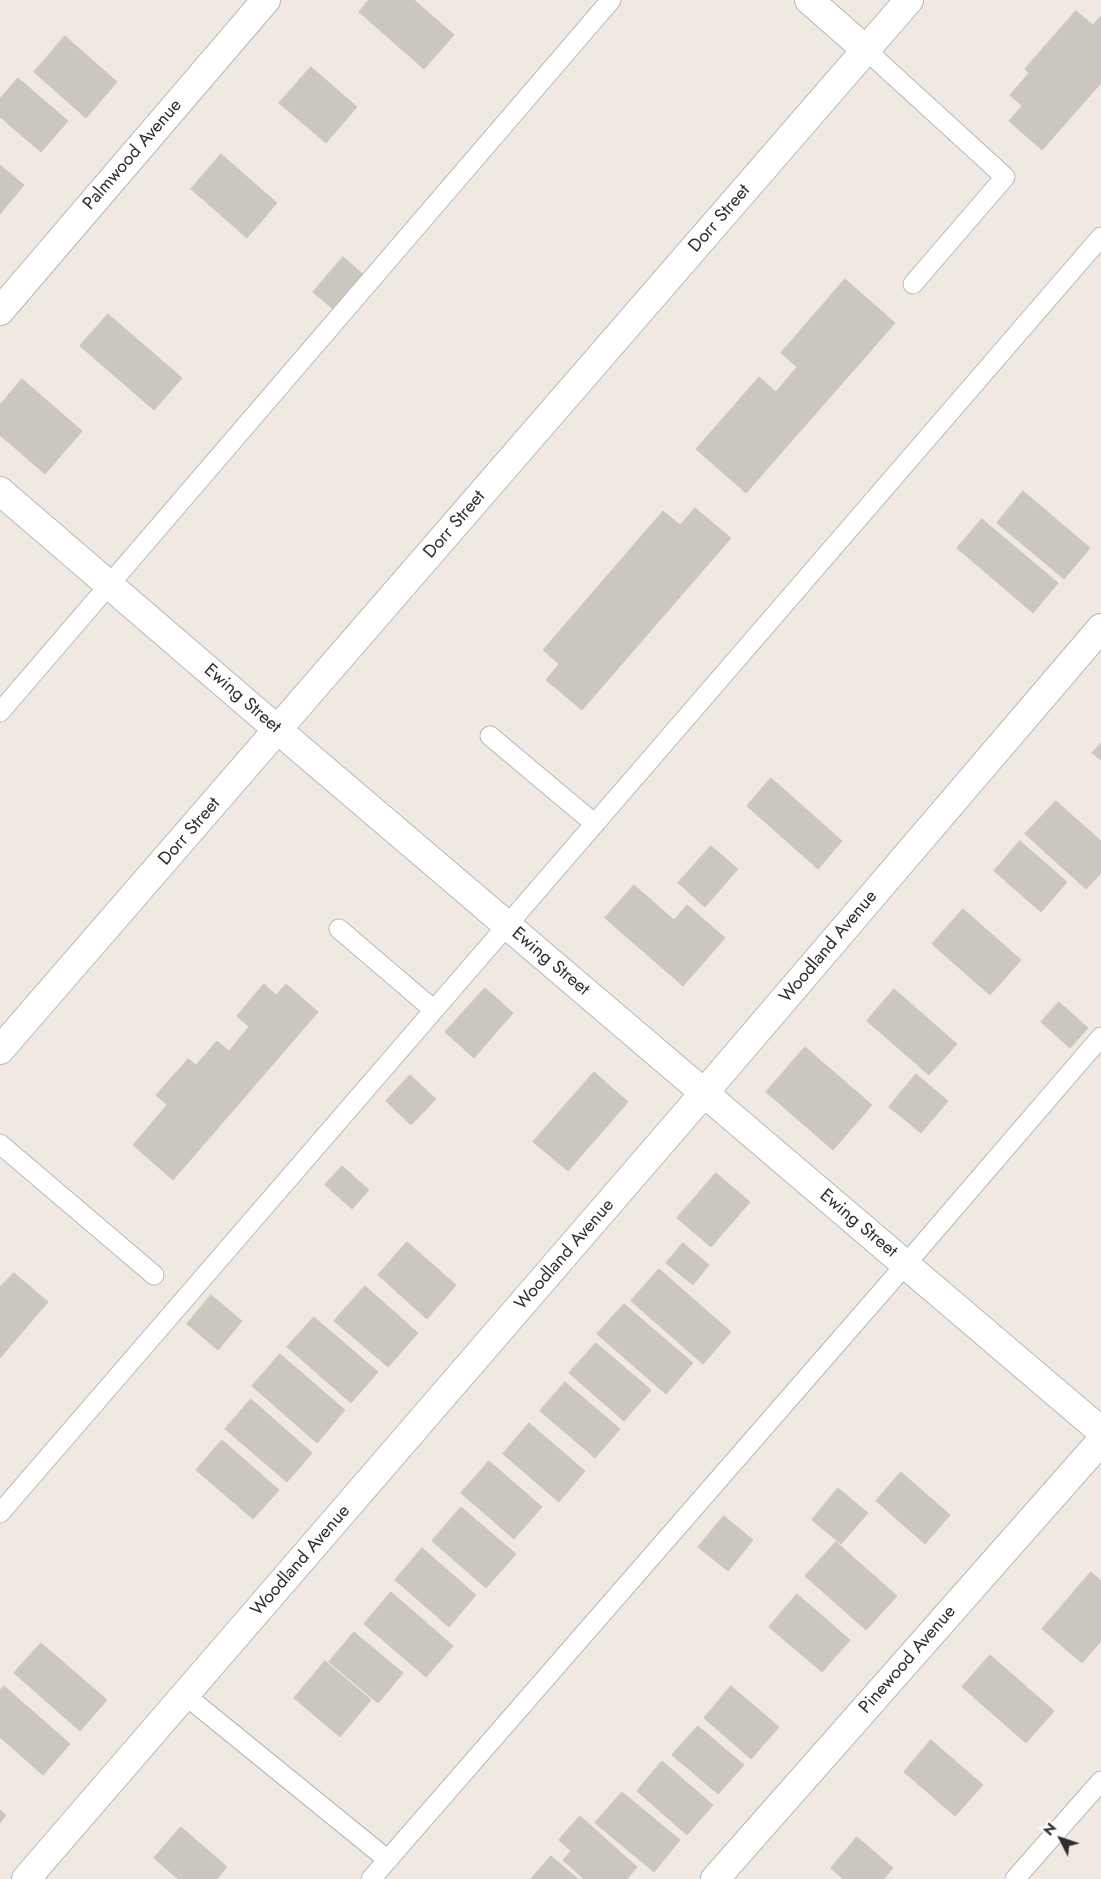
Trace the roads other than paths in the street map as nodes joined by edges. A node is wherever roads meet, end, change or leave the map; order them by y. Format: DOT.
graph roads {
  1 [pos="266,0"];
  2 [pos="611,0"];
  3 [pos="809,0"];
  4 [pos="909,0"];
  5 [pos="866,50"];
  6 [pos="1101,237"];
  7 [pos="912,284"];
  8 [pos="0,311"];
  9 [pos="0,491"];
  10 [pos="110,585"];
  11 [pos="1101,628"];
  12 [pos="0,712"];
  13 [pos="278,730"];
  14 [pos="490,736"];
  15 [pos="595,824"];
  16 [pos="507,925"];
  17 [pos="339,929"];
  18 [pos="434,1010"];
  19 [pos="1101,1037"];
  20 [pos="0,1050"];
  21 [pos="704,1093"];
  22 [pos="0,1144"];
  23 [pos="906,1264"];
  24 [pos="154,1275"];
  25 [pos="1099,1428"];
  26 [pos="0,1513"];
  27 [pos="185,1695"];
  28 [pos="1101,1781"];
  29 [pos="388,1860"];
  30 [pos="26,1879"];
  31 [pos="371,1879"];
  32 [pos="715,1879"];
  33 [pos="1015,1879"];
  1 -- 8 [label="street, Palmwood Avenue"];
  2 -- 10 [label="lane"];
  3 -- 5 [label="street"];
  4 -- 5 [label="street, Dorr Street"];
  5 -- 7 [label="lane"];
  5 -- 13 [label="street, Dorr Street"];
  6 -- 15 [label="lane"];
  9 -- 10 [label="street, Ewing Street"];
  10 -- 12 [label="lane"];
  10 -- 13 [label="street, Ewing Street"];
  11 -- 21 [label="street, Woodland Avenue"];
  13 -- 16 [label="street, Ewing Street"];
  13 -- 20 [label="street, Dorr Street"];
  14 -- 15 [label="lane"];
  15 -- 16 [label="lane"];
  16 -- 18 [label="lane"];
  16 -- 21 [label="street, Ewing Street"];
  17 -- 18 [label="lane"];
  18 -- 26 [label="lane"];
  19 -- 23 [label="lane"];
  21 -- 23 [label="street, Ewing Street"];
  21 -- 27 [label="street, Woodland Avenue"];
  22 -- 24 [label="lane"];
  23 -- 25 [label="street, Ewing Street"];
  23 -- 29 [label="lane"];
  25 -- 32 [label="street, Pinewood Avenue"];
  27 -- 29 [label="lane"];
  27 -- 30 [label="street, Woodland Avenue"];
  28 -- 33 [label="lane"];
  29 -- 31 [label="lane"];
}
